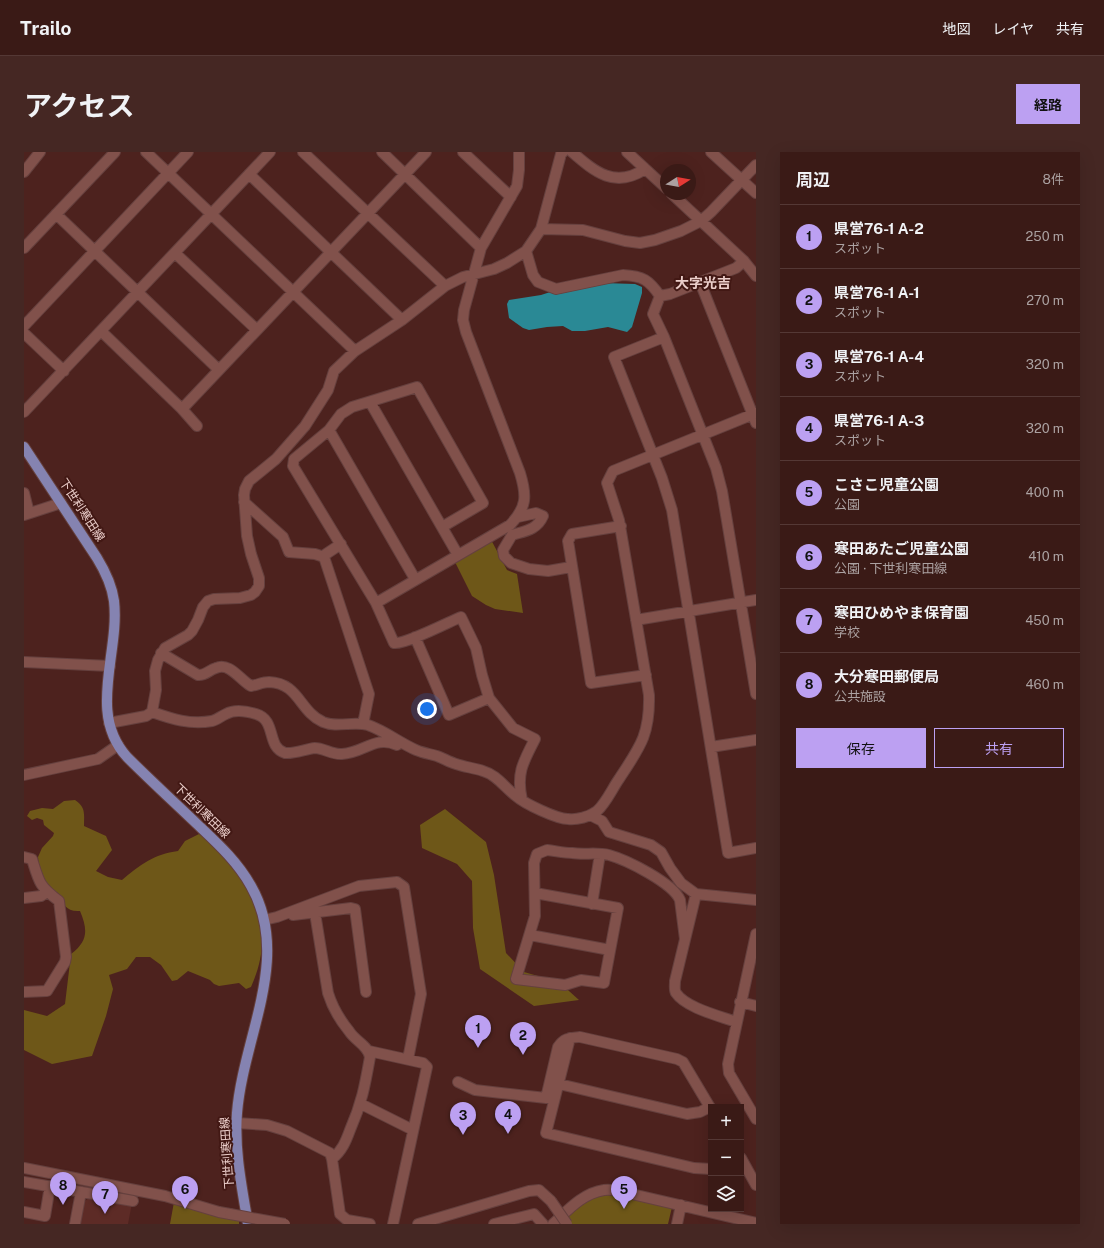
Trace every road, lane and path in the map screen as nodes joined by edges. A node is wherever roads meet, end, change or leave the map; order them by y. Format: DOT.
graph roads {
  1 [pos="40,152"];
  2 [pos="114,152"];
  3 [pos="146,152"];
  4 [pos="188,152"];
  5 [pos="270,152"];
  6 [pos="303,152"];
  7 [pos="382,152"];
  8 [pos="426,152"];
  9 [pos="463,152"];
  10 [pos="518,152"];
  11 [pos="563,152"];
  12 [pos="572,152"];
  13 [pos="627,152"];
  14 [pos="711,152"];
  15 [pos="756,165"];
  16 [pos="645,169"];
  17 [pos="24,172"];
  18 [pos="168,173"];
  19 [pos="249,174"];
  20 [pos="405,174"];
  21 [pos="742,180"];
  22 [pos="660,183"];
  23 [pos="756,194"];
  24 [pos="511,197"];
  25 [pos="678,200"];
  26 [pos="368,213"];
  27 [pos="56,214"];
  28 [pos="211,214"];
  29 [pos="701,221"];
  30 [pos="541,229"];
  31 [pos="24,248"];
  32 [pos="481,248"];
  33 [pos="94,251"];
  34 [pos="526,251"];
  35 [pos="331,252"];
  36 [pos="175,253"];
  37 [pos="744,261"];
  38 [pos="474,274"];
  39 [pos="756,276"];
  40 [pos="700,282"];
  41 [pos="445,286"];
  42 [pos="138,292"];
  43 [pos="293,292"];
  44 [pos="660,296"];
  45 [pos="402,320"];
  46 [pos="24,326"];
  47 [pos="257,330"];
  48 [pos="101,331"];
  49 [pos="24,333"];
  50 [pos="664,337"];
  51 [pos="355,351"];
  52 [pos="219,370"];
  53 [pos="64,371"];
  54 [pos="370,402"];
  55 [pos="182,409"];
  56 [pos="24,412"];
  57 [pos="755,417"];
  58 [pos="197,426"];
  59 [pos="329,430"];
  60 [pos="704,434"];
  61 [pos="24,447"];
  62 [pos="652,455"];
  63 [pos="24,493"];
  64 [pos="244,502"];
  65 [pos="61,503"];
  66 [pos="27,514"];
  67 [pos="518,517"];
  68 [pos="621,526"];
  69 [pos="442,527"];
  70 [pos="341,544"];
  71 [pos="458,555"];
  72 [pos="324,557"];
  73 [pos="571,566"];
  74 [pos="415,579"];
  75 [pos="756,600"];
  76 [pos="376,603"];
  77 [pos="741,603"];
  78 [pos="688,611"];
  79 [pos="636,620"];
  80 [pos="415,637"];
  81 [pos="162,653"];
  82 [pos="24,662"];
  83 [pos="110,666"];
  84 [pos="646,675"];
  85 [pos="756,694"];
  86 [pos="489,698"];
  87 [pos="152,712"];
  88 [pos="109,723"];
  89 [pos="363,724"];
  90 [pos="756,740"];
  91 [pos="118,745"];
  92 [pos="711,747"];
  93 [pos="422,753"];
  94 [pos="24,775"];
  95 [pos="522,800"];
  96 [pos="590,815"];
  97 [pos="756,848"];
  98 [pos="600,854"];
  99 [pos="24,857"];
  100 [pos="47,892"];
  101 [pos="535,893"];
  102 [pos="696,894"];
  103 [pos="24,898"];
  104 [pos="756,900"];
  105 [pos="592,904"];
  106 [pos="315,913"];
  107 [pos="277,917"];
  108 [pos="264,920"];
  109 [pos="756,934"];
  110 [pos="530,935"];
  111 [pos="685,939"];
  112 [pos="610,950"];
  113 [pos="24,992"];
  114 [pos="366,992"];
  115 [pos="740,1002"];
  116 [pos="756,1006"];
  117 [pos="736,1022"];
  118 [pos="570,1038"];
  119 [pos="369,1052"];
  120 [pos="408,1059"];
  121 [pos="458,1082"];
  122 [pos="559,1084"];
  123 [pos="361,1104"];
  124 [pos="708,1104"];
  125 [pos="708,1109"];
  126 [pos="756,1119"];
  127 [pos="237,1123"];
  128 [pos="413,1130"];
  129 [pos="332,1158"];
  130 [pos="744,1163"];
  131 [pos="24,1168"];
  132 [pos="708,1169"];
  133 [pos="24,1182"];
  134 [pos="756,1185"];
  135 [pos="50,1186"];
  136 [pos="81,1192"];
  137 [pos="133,1201"];
  138 [pos="681,1205"];
  139 [pos="24,1212"];
  140 [pos="756,1223"];
  141 [pos="75,1224"];
  142 [pos="248,1224"];
  143 [pos="285,1224"];
  144 [pos="370,1224"];
  145 [pos="393,1224"];
  146 [pos="418,1224"];
  147 [pos="494,1224"];
  148 [pos="543,1224"];
  149 [pos="553,1224"];
  150 [pos="567,1224"];
  151 [pos="677,1224"];
  1 -- 17 [label="street"];
  2 -- 27 [label="street"];
  3 -- 18 [label="street"];
  4 -- 18 [label="street"];
  5 -- 19 [label="street"];
  6 -- 26 [label="street"];
  7 -- 20 [label="street"];
  8 -- 20 [label="street"];
  9 -- 24 [label="street"];
  10 -- 24 [label="street"];
  11 -- 30 [label="street"];
  12 -- 16 [label="street"];
  13 -- 16 [label="street"];
  14 -- 21 [label="street"];
  15 -- 21 [label="street"];
  16 -- 22 [label="street"];
  18 -- 28 [label="street"];
  18 -- 33 [label="street"];
  19 -- 28 [label="street"];
  19 -- 35 [label="street"];
  20 -- 26 [label="street"];
  20 -- 32 [label="street"];
  21 -- 23 [label="street"];
  21 -- 29 [label="street"];
  24 -- 32 [label="street"];
  25 -- 29 [label="street"];
  26 -- 35 [label="street"];
  26 -- 41 [label="street"];
  27 -- 31 [label="street"];
  27 -- 33 [label="street"];
  28 -- 36 [label="street"];
  28 -- 43 [label="street"];
  29 -- 30 [label="street"];
  29 -- 37 [label="street"];
  30 -- 34 [label="street"];
  32 -- 38 [label="street"];
  33 -- 42 [label="street"];
  33 -- 46 [label="street"];
  34 -- 38 [label="street"];
  34 -- 44 [label="street"];
  35 -- 43 [label="street"];
  35 -- 45 [label="street"];
  36 -- 42 [label="street"];
  36 -- 47 [label="street"];
  37 -- 39 [label="street"];
  37 -- 40 [label="street"];
  38 -- 41 [label="street"];
  38 -- 67 [label="street"];
  40 -- 44 [label="street"];
  40 -- 57 [label="street"];
  41 -- 45 [label="street"];
  42 -- 48 [label="street"];
  42 -- 52 [label="street"];
  43 -- 47 [label="street"];
  43 -- 51 [label="street"];
  44 -- 50 [label="street"];
  45 -- 51 [label="street"];
  47 -- 52 [label="street"];
  48 -- 53 [label="street"];
  48 -- 55 [label="street"];
  49 -- 53 [label="street"];
  50 -- 60 [label="street"];
  50 -- 62 [label="street"];
  51 -- 64 [label="street"];
  52 -- 55 [label="street"];
  53 -- 56 [label="street"];
  54 -- 59 [label="street"];
  54 -- 69 [label="street"];
  54 -- 69 [label="street"];
  55 -- 58 [label="street"];
  57 -- 60 [label="street"];
  59 -- 70 [label="street"];
  59 -- 74 [label="street"];
  60 -- 62 [label="street"];
  60 -- 77 [label="street"];
  61 -- 65 [label="main road, 下世利寒田線"];
  62 -- 68 [label="street"];
  62 -- 78 [label="street"];
  63 -- 66 [label="street"];
  64 -- 72 [label="street"];
  64 -- 81 [label="street"];
  65 -- 66 [label="street"];
  65 -- 83 [label="main road, 下世利寒田線"];
  67 -- 71 [label="street"];
  67 -- 73 [label="street"];
  68 -- 73 [label="street"];
  68 -- 79 [label="street"];
  69 -- 71 [label="street"];
  70 -- 72 [label="street"];
  70 -- 76 [label="street"];
  71 -- 74 [label="street"];
  72 -- 89 [label="street"];
  73 -- 84 [label="street"];
  74 -- 76 [label="street"];
  75 -- 77 [label="street"];
  76 -- 80 [label="street"];
  77 -- 78 [label="street"];
  77 -- 85 [label="street"];
  78 -- 79 [label="street"];
  78 -- 92 [label="street"];
  79 -- 84 [label="street"];
  80 -- 86 [label="street"];
  80 -- 86 [label="street"];
  81 -- 87 [label="street"];
  81 -- 89 [label="street"];
  82 -- 83 [label="street"];
  83 -- 88 [label="main road, 下世利寒田線"];
  84 -- 96 [label="street"];
  86 -- 95 [label="street"];
  87 -- 88 [label="street"];
  87 -- 93 [label="street"];
  88 -- 91 [label="main road, 下世利寒田線"];
  89 -- 93 [label="street"];
  90 -- 92 [label="street"];
  91 -- 94 [label="street"];
  91 -- 108 [label="main road, 下世利寒田線"];
  92 -- 97 [label="street"];
  93 -- 95 [label="street"];
  95 -- 96 [label="street"];
  96 -- 102 [label="street"];
  98 -- 101 [label="street"];
  98 -- 105 [label="street"];
  98 -- 111 [label="street"];
  99 -- 100 [label="street"];
  100 -- 103 [label="street"];
  100 -- 113 [label="street"];
  101 -- 105 [label="street"];
  101 -- 110 [label="street"];
  102 -- 104 [label="street"];
  102 -- 111 [label="street"];
  105 -- 112 [label="street"];
  106 -- 107 [label="street"];
  106 -- 114 [label="street"];
  106 -- 119 [label="street"];
  107 -- 108 [label="street"];
  107 -- 120 [label="street"];
  108 -- 127 [label="main road, 下世利寒田線"];
  109 -- 115 [label="street"];
  110 -- 112 [label="street"];
  110 -- 112 [label="street"];
  111 -- 117 [label="street"];
  115 -- 116 [label="street"];
  115 -- 117 [label="street"];
  117 -- 126 [label="street"];
  118 -- 121 [label="street"];
  118 -- 122 [label="street"];
  118 -- 124 [label="street"];
  119 -- 120 [label="street"];
  119 -- 123 [label="street"];
  120 -- 128 [label="street"];
  122 -- 125 [label="street"];
  122 -- 132 [label="street"];
  123 -- 128 [label="street"];
  123 -- 129 [label="street"];
  127 -- 129 [label="street"];
  127 -- 142 [label="main road, 下世利寒田線"];
  128 -- 145 [label="street"];
  129 -- 144 [label="street"];
  130 -- 134 [label="street"];
  131 -- 143 [label="street, bridge"];
  133 -- 135 [label="street"];
  135 -- 136 [label="street"];
  135 -- 139 [label="street"];
  136 -- 137 [label="street"];
  136 -- 141 [label="street"];
  138 -- 140 [label="street"];
  138 -- 149 [label="street"];
  138 -- 151 [label="street"];
  146 -- 150 [label="street, bridge"];
  147 -- 148 [label="street"];
}
